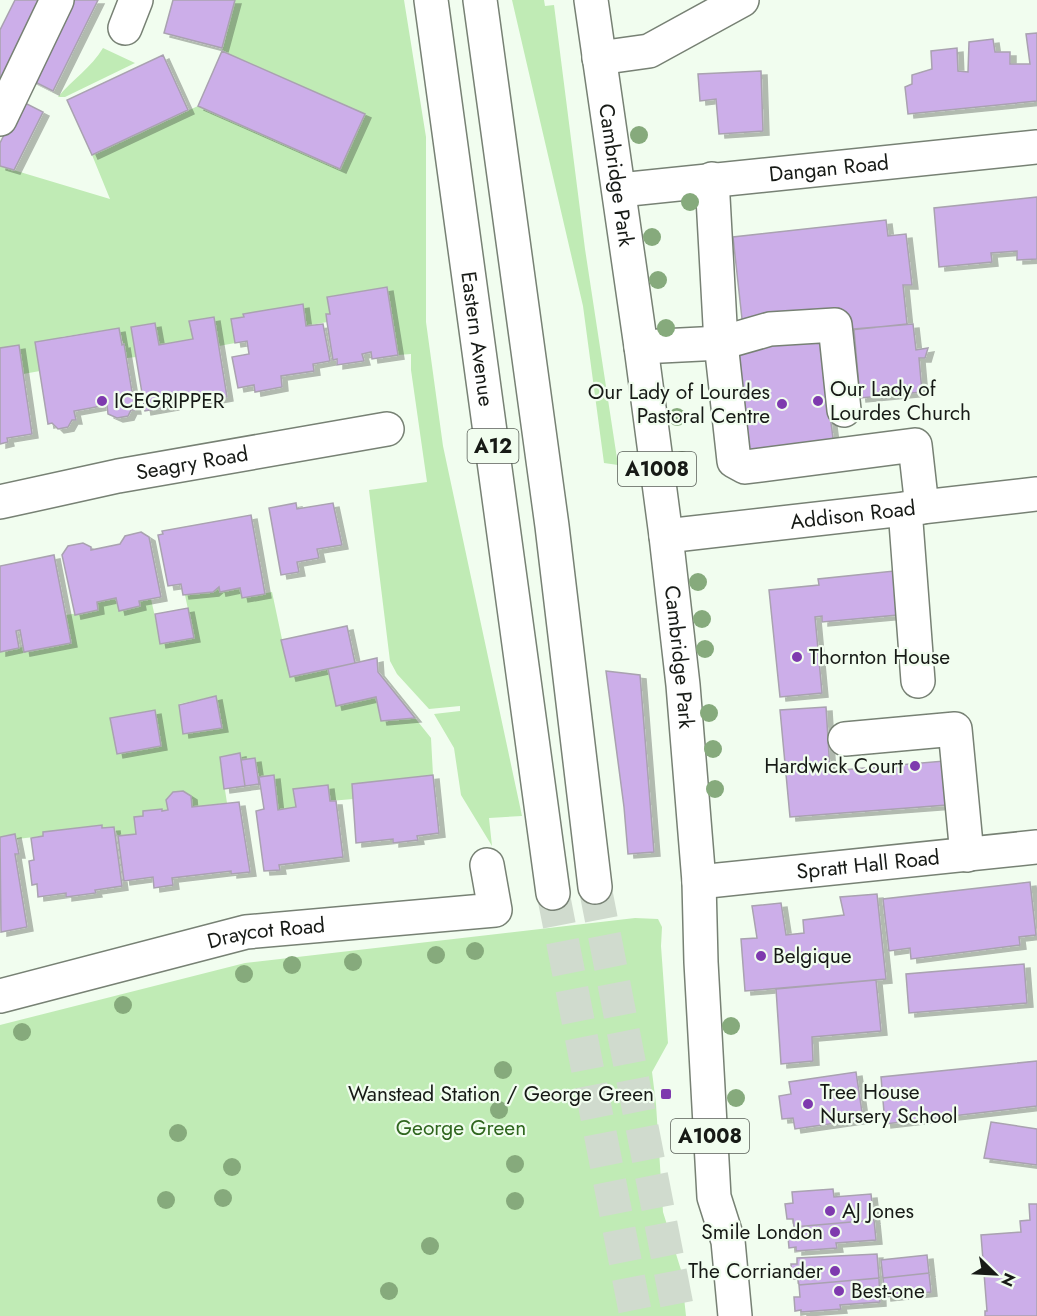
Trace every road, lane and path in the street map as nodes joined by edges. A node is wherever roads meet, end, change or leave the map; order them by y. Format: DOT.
graph roads {
  1 [pos="57,0"];
  2 [pos="431,0"];
  3 [pos="480,0"];
  4 [pos="591,0"];
  5 [pos="738,1"];
  6 [pos="599,58"];
  7 [pos="0,119"];
  8 [pos="1037,147"];
  9 [pos="712,179"];
  10 [pos="620,190"];
  11 [pos="721,343"];
  12 [pos="641,347"];
  13 [pos="844,410"];
  14 [pos="387,429"];
  15 [pos="1037,494"];
  16 [pos="0,502"];
  17 [pos="913,508"];
  18 [pos="666,536"];
  19 [pos="918,681"];
  20 [pos="845,739"];
  21 [pos="1037,847"];
  22 [pos="967,855"];
  23 [pos="487,865"];
  24 [pos="699,882"];
  25 [pos="595,887"];
  26 [pos="553,892"];
  27 [pos="0,996"];
  28 [pos="735,1316"];
  1 -- 7 [label="main road"];
  2 -- 26 [label="main road, Eastern Avenue / A12"];
  3 -- 25 [label="main road, A12"];
  4 -- 6 [label="main road, Cambridge Park / A1008"];
  5 -- 6 [label="main road"];
  6 -- 10 [label="main road, Cambridge Park / A1008"];
  8 -- 9 [label="main road, Dangan Road"];
  9 -- 10 [label="main road, Dangan Road"];
  9 -- 11 [label="main road"];
  10 -- 12 [label="main road, Cambridge Park / A1008"];
  11 -- 12 [label="main road"];
  11 -- 13 [label="main road"];
  11 -- 17 [label="main road"];
  12 -- 18 [label="main road, Cambridge Park / A1008"];
  14 -- 16 [label="main road, Seagry Road"];
  15 -- 17 [label="main road, Addison Road"];
  17 -- 18 [label="main road, Addison Road"];
  17 -- 19 [label="main road"];
  18 -- 24 [label="main road, Cambridge Park / A1008"];
  20 -- 22 [label="main road"];
  21 -- 22 [label="main road, Spratt Hall Road"];
  22 -- 24 [label="main road, Spratt Hall Road"];
  23 -- 27 [label="main road, Draycot Road"];
  24 -- 28 [label="main road, Cambridge Park / A1008"];
}
